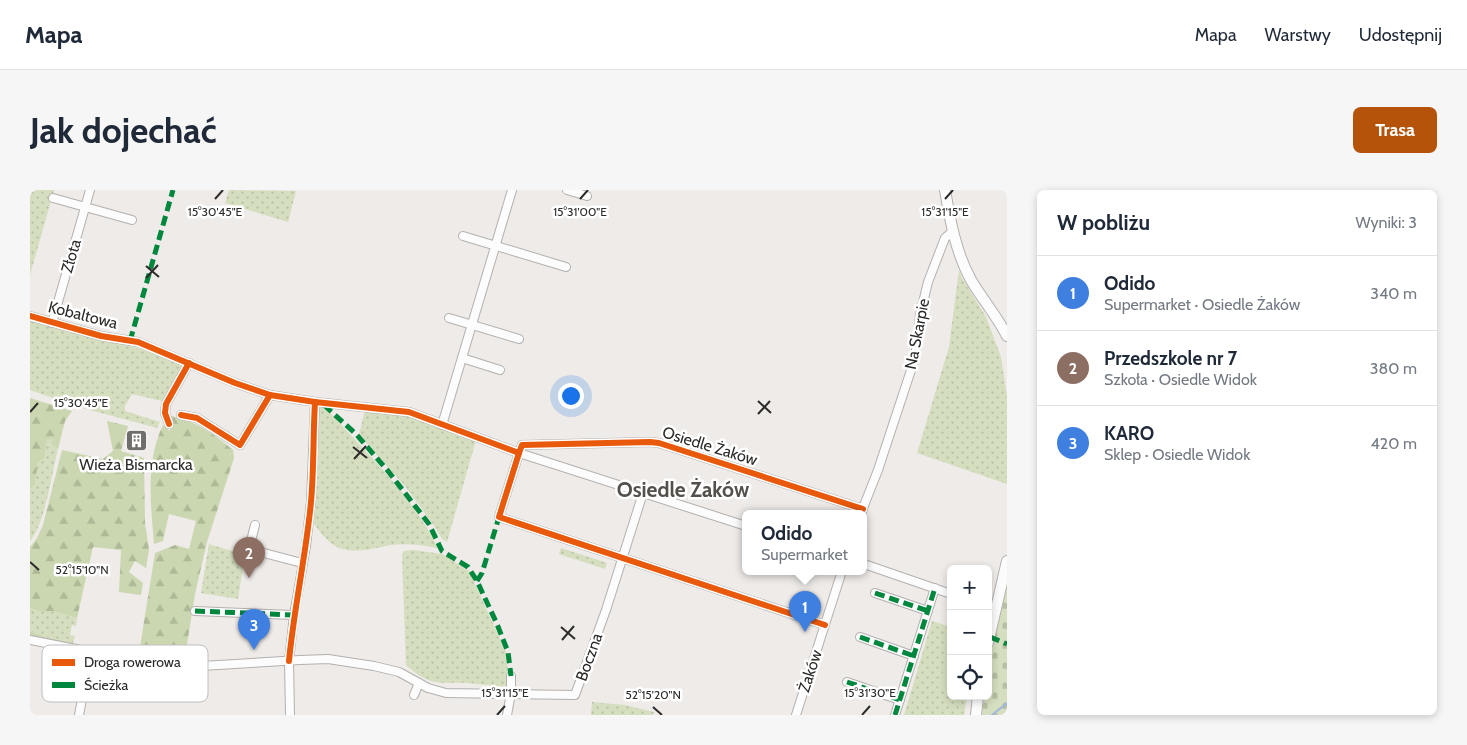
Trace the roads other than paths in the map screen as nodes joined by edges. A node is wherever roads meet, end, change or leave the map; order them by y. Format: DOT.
graph roads {
  1 [pos="90,190"];
  2 [pos="512,190"];
  3 [pos="567,190"];
  4 [pos="945,190"];
  5 [pos="587,196"];
  6 [pos="53,198"];
  7 [pos="85,208"];
  8 [pos="132,220"];
  9 [pos="954,231"];
  10 [pos="464,236"];
  11 [pos="495,246"];
  12 [pos="566,267"];
  13 [pos="30,316"];
  14 [pos="449,318"];
  15 [pos="52,322"];
  16 [pos="472,325"];
  17 [pos="1007,336"];
  18 [pos="519,339"];
  19 [pos="462,358"];
  20 [pos="189,364"];
  21 [pos="500,370"];
  22 [pos="270,395"];
  23 [pos="315,402"];
  24 [pos="181,415"];
  25 [pos="169,424"];
  26 [pos="442,424"];
  27 [pos="519,453"];
  28 [pos="643,493"];
  29 [pos="859,510"];
  30 [pos="862,510"];
  31 [pos="255,525"];
  32 [pos="742,525"];
  33 [pos="623,558"];
  34 [pos="1007,561"];
  35 [pos="302,563"];
  36 [pos="867,565"];
  37 [pos="841,575"];
  38 [pos="935,588"];
  39 [pos="947,592"];
  40 [pos="875,593"];
  41 [pos="992,607"];
  42 [pos="195,611"];
  43 [pos="928,611"];
  44 [pos="294,615"];
  45 [pos="825,625"];
  46 [pos="860,637"];
  47 [pos="30,640"];
  48 [pos="55,645"];
  49 [pos="914,656"];
  50 [pos="289,661"];
  51 [pos="208,666"];
  52 [pos="511,676"];
  53 [pos="847,682"];
  54 [pos="420,683"];
  55 [pos="511,693"];
  56 [pos="414,695"];
  57 [pos="900,700"];
  58 [pos="978,700"];
  59 [pos="81,702"];
  60 [pos="79,715"];
  61 [pos="290,715"];
  62 [pos="507,715"];
  63 [pos="796,715"];
  64 [pos="895,715"];
  65 [pos="976,715"];
  1 -- 7 [label="street, Złota"];
  2 -- 11 [label="street"];
  3 -- 5 [label="street"];
  4 -- 9 [label="street"];
  6 -- 7 [label="street"];
  7 -- 8 [label="street"];
  7 -- 15 [label="street, Złota"];
  9 -- 17 [label="street"];
  9 -- 30 [label="street, Na Skarpie"];
  10 -- 11 [label="street"];
  11 -- 12 [label="street"];
  11 -- 16 [label="street"];
  13 -- 15 [label="street, Kobaltowa"];
  14 -- 16 [label="street"];
  15 -- 20 [label="street, Kobaltowa"];
  16 -- 18 [label="street"];
  16 -- 19 [label="street"];
  19 -- 21 [label="street"];
  19 -- 26 [label="street"];
  20 -- 22 [label="street, Kobaltowa"];
  20 -- 25 [label="street"];
  22 -- 23 [label="street, Kobaltowa"];
  22 -- 24 [label="street"];
  23 -- 26 [label="street, Kobaltowa"];
  23 -- 35 [label="street"];
  26 -- 27 [label="street, Kobaltowa"];
  27 -- 28 [label="street"];
  27 -- 29 [label="street, Osiedle Żaków"];
  27 -- 33 [label="street"];
  28 -- 32 [label="street"];
  28 -- 33 [label="street"];
  31 -- 35 [label="street"];
  33 -- 45 [label="street"];
  33 -- 55 [label="street, Boczna"];
  34 -- 41 [label="street"];
  35 -- 44 [label="street"];
  36 -- 38 [label="street"];
  37 -- 45 [label="street, Żaków"];
  38 -- 39 [label="street"];
  38 -- 43 [label="street"];
  40 -- 43 [label="street"];
  42 -- 44 [label="street"];
  43 -- 49 [label="street"];
  44 -- 50 [label="street"];
  45 -- 63 [label="street, Żaków"];
  46 -- 49 [label="street"];
  47 -- 48 [label="street"];
  49 -- 57 [label="street"];
  50 -- 51 [label="street"];
  50 -- 54 [label="street"];
  50 -- 61 [label="street"];
  52 -- 55 [label="street"];
  53 -- 57 [label="street"];
  54 -- 55 [label="street"];
  54 -- 56 [label="street"];
  55 -- 62 [label="street"];
  57 -- 64 [label="street"];
  58 -- 65 [label="street"];
  59 -- 60 [label="street"];
}
